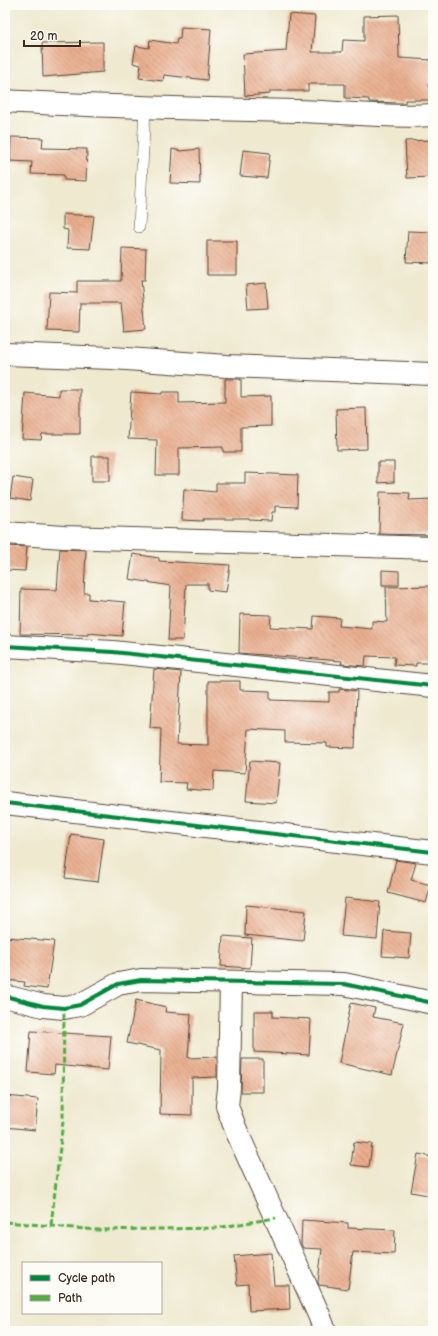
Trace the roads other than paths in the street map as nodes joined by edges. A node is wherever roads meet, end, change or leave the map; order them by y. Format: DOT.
graph roads {
  1 [pos="5,101"];
  2 [pos="146,108"];
  3 [pos="433,115"];
  4 [pos="138,227"];
  5 [pos="5,354"];
  6 [pos="433,374"];
  7 [pos="5,533"];
  8 [pos="433,548"];
  9 [pos="5,646"];
  10 [pos="433,686"];
  11 [pos="5,803"];
  12 [pos="433,852"];
  13 [pos="231,982"];
  14 [pos="5,996"];
  15 [pos="433,1003"];
  16 [pos="325,1331"];
  1 -- 2 [label="street"];
  2 -- 3 [label="street"];
  2 -- 4 [label="lane"];
  5 -- 6 [label="street"];
  7 -- 8 [label="street"];
  9 -- 10 [label="street"];
  11 -- 12 [label="street"];
  13 -- 14 [label="street"];
  13 -- 15 [label="street"];
  13 -- 16 [label="street"];
}
